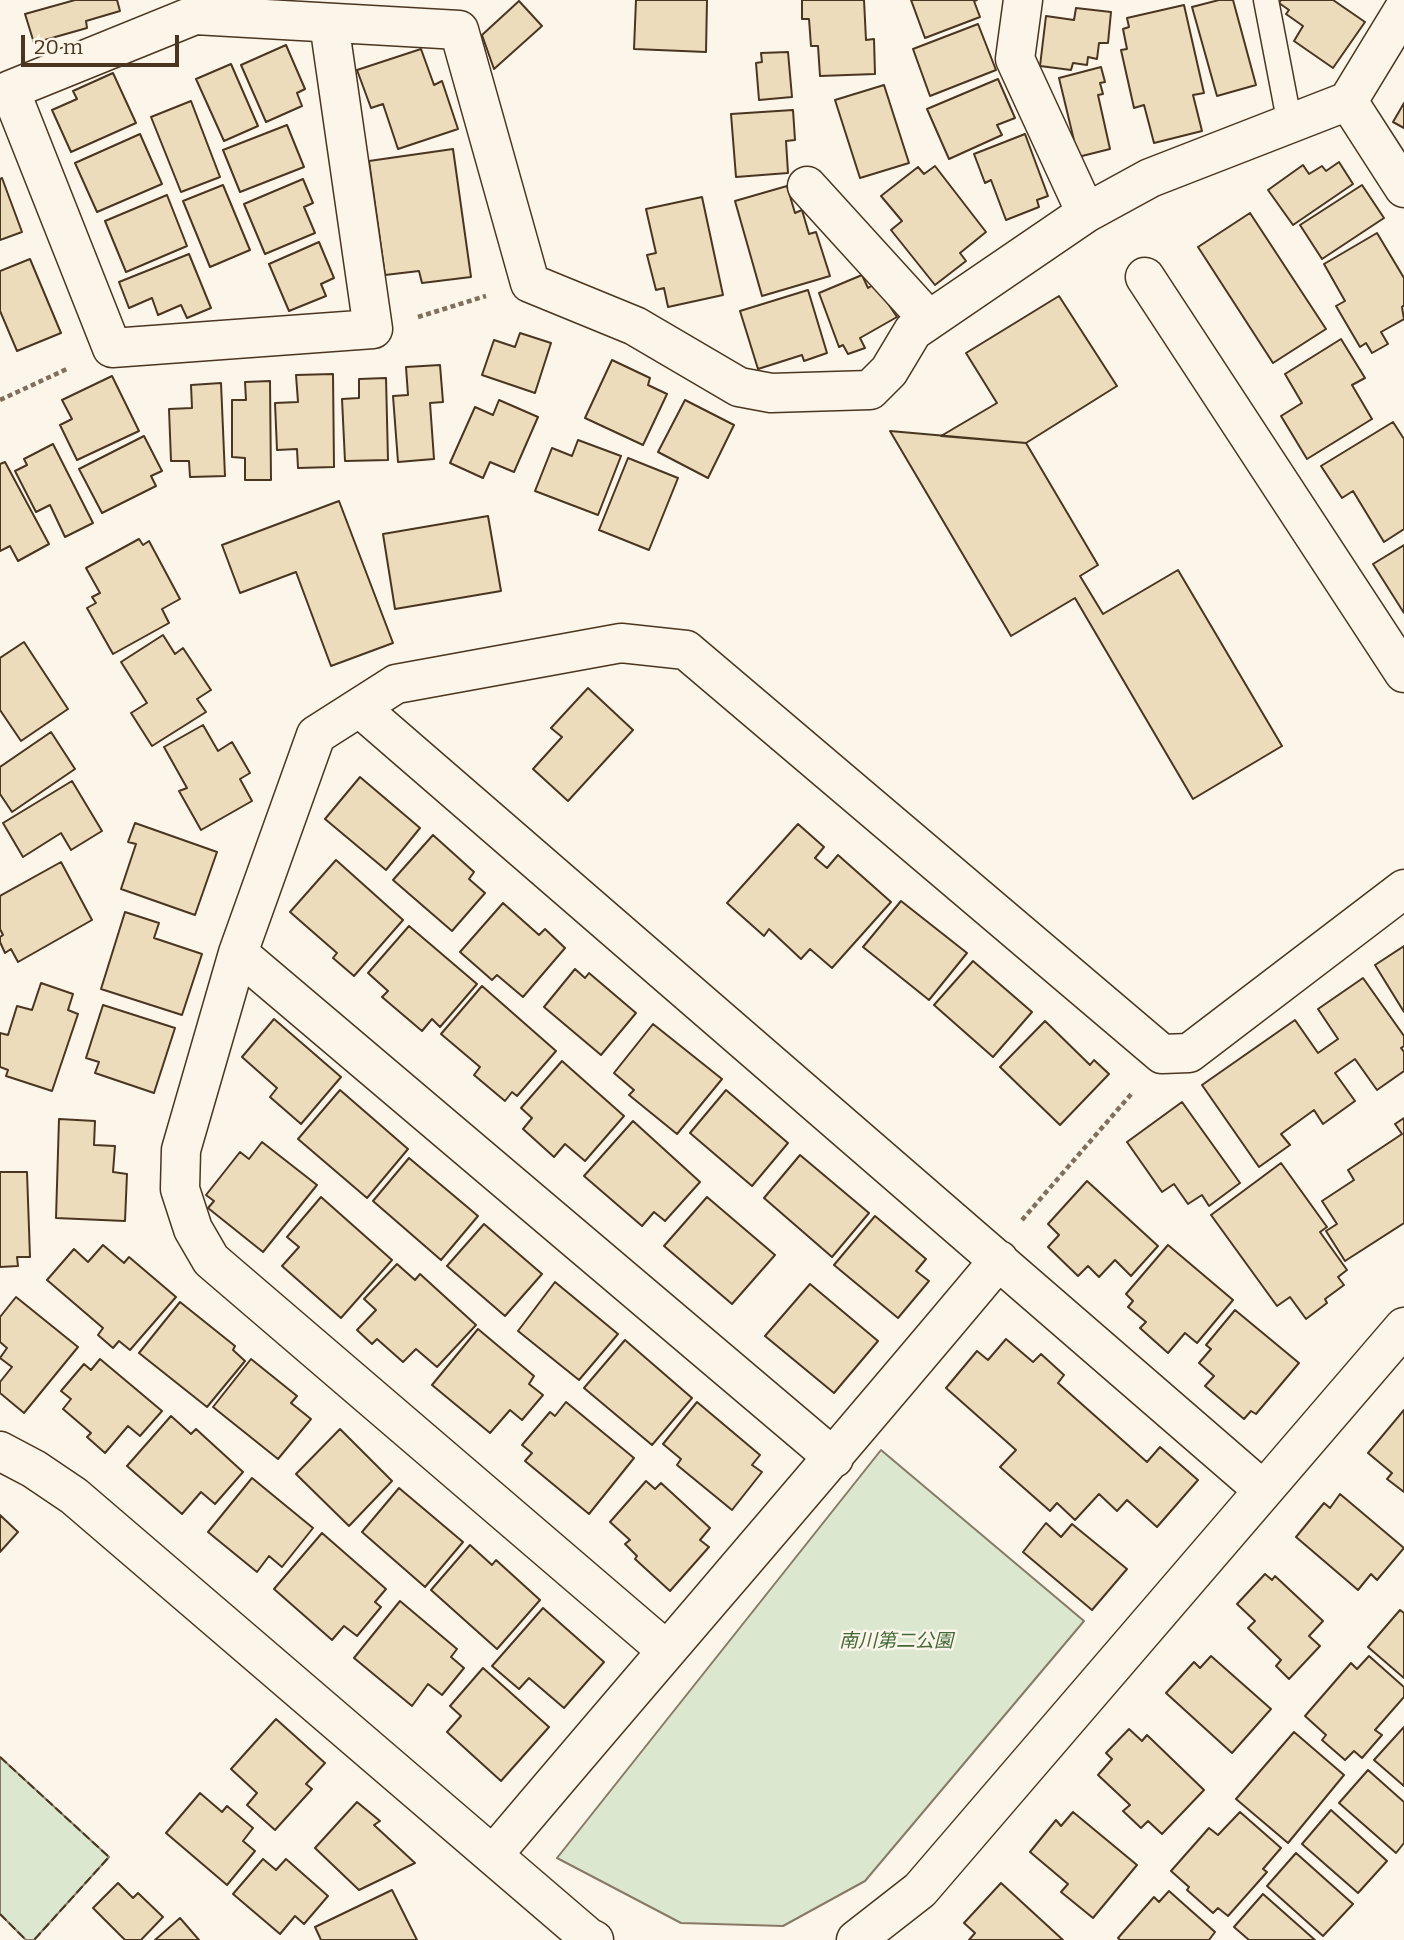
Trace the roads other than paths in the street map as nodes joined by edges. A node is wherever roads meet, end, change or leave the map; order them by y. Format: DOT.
graph roads {
  1 [pos="1023,0"];
  2 [pos="1266,0"];
  3 [pos="1404,9"];
  4 [pos="329,23"];
  5 [pos="1348,101"];
  6 [pos="1290,125"];
  7 [pos="807,186"];
  8 [pos="1404,188"];
  9 [pos="1086,213"];
  10 [pos="1145,277"];
  11 [pos="929,320"];
  12 [pos="1404,673"];
  13 [pos="360,708"];
  14 [pos="1404,889"];
  15 [pos="238,953"];
  16 [pos="999,1260"];
  17 [pos="1404,1327"];
  18 [pos="0,1451"];
  19 [pos="834,1458"];
  20 [pos="1263,1490"];
  21 [pos="666,1650"];
  22 [pos="493,1855"];
  23 [pos="594,1940"];
  24 [pos="856,1940"];
  1 -- 9 [label="street"];
  2 -- 6 [label="lane"];
  3 -- 5 [label="street"];
  4 -- 4 [label="street"];
  4 -- 11 [label="street"];
  5 -- 6 [label="street"];
  5 -- 8 [label="street"];
  6 -- 9 [label="street"];
  7 -- 11 [label="street"];
  9 -- 11 [label="street"];
  10 -- 12 [label="street"];
  13 -- 14 [label="street"];
  13 -- 15 [label="street"];
  13 -- 16 [label="street"];
  15 -- 19 [label="street"];
  15 -- 21 [label="street"];
  16 -- 19 [label="street"];
  16 -- 20 [label="street"];
  17 -- 20 [label="street"];
  18 -- 22 [label="street"];
  19 -- 21 [label="street"];
  20 -- 24 [label="street"];
  21 -- 22 [label="street"];
  22 -- 23 [label="street"];
}
